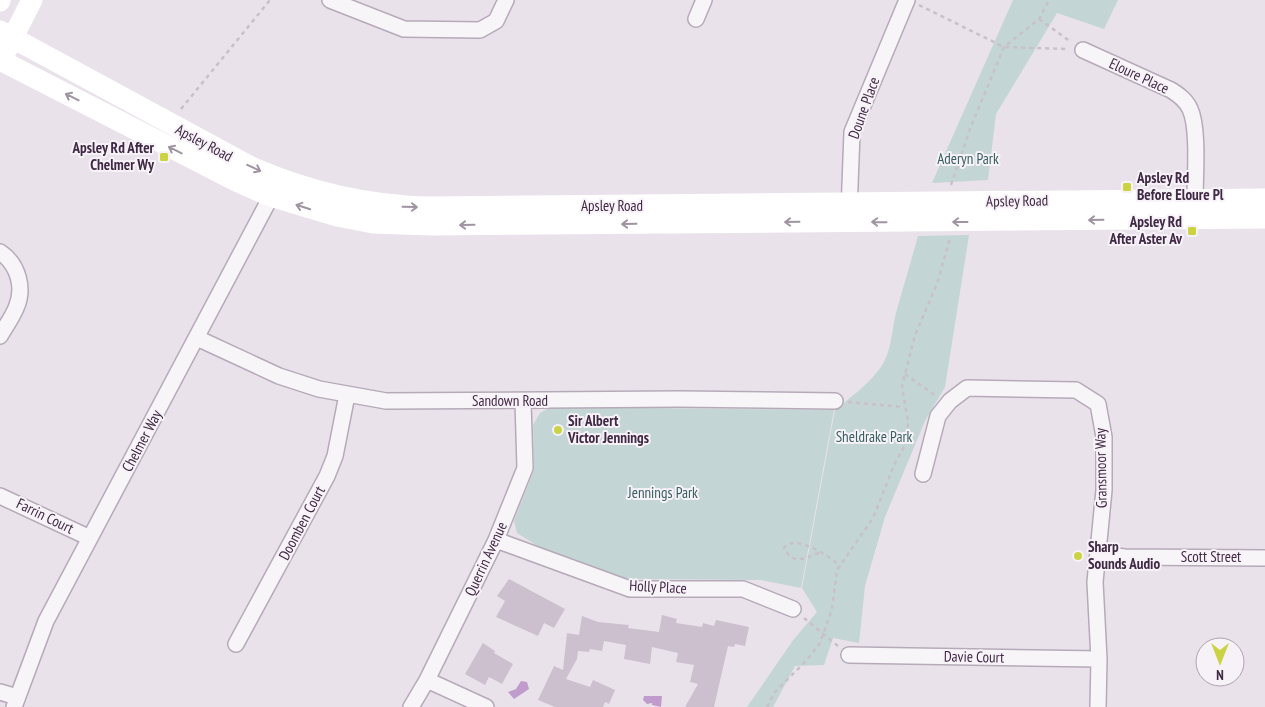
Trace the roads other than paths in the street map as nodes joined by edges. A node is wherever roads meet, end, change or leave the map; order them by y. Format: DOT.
graph roads {
  1 [pos="32,0"];
  2 [pos="330,0"];
  3 [pos="506,0"];
  4 [pos="704,0"];
  5 [pos="908,0"];
  6 [pos="696,18"];
  7 [pos="6,35"];
  8 [pos="1082,50"];
  9 [pos="0,60"];
  10 [pos="274,187"];
  11 [pos="1195,199"];
  12 [pos="1265,199"];
  13 [pos="849,212"];
  14 [pos="1265,218"];
  15 [pos="0,252"];
  16 [pos="0,336"];
  17 [pos="197,338"];
  18 [pos="347,395"];
  19 [pos="523,401"];
  20 [pos="835,401"];
  21 [pos="923,474"];
  22 [pos="0,496"];
  23 [pos="90,538"];
  24 [pos="496,540"];
  25 [pos="1098,554"];
  26 [pos="1265,558"];
  27 [pos="793,609"];
  28 [pos="236,644"];
  29 [pos="849,655"];
  30 [pos="1099,659"];
  31 [pos="427,680"];
  32 [pos="0,692"];
  33 [pos="15,702"];
  34 [pos="411,707"];
  35 [pos="486,707"];
  36 [pos="1098,707"];
  1 -- 7 [label="main road"];
  2 -- 3 [label="street"];
  4 -- 6 [label="street"];
  5 -- 13 [label="street, Doune Place"];
  7 -- 9 [label="main road"];
  7 -- 10 [label="main road, Apsley Road, one-way"];
  8 -- 11 [label="street, Eloure Place"];
  10 -- 9 [label="main road, Apsley Road, one-way"];
  10 -- 13 [label="main road, Apsley Road"];
  10 -- 17 [label="street, Chelmer Way"];
  11 -- 12 [label="main road, Apsley Road"];
  11 -- 13 [label="main road, Apsley Road"];
  14 -- 13 [label="main road, Apsley Road, one-way"];
  15 -- 16 [label="street"];
  17 -- 18 [label="street, Sandown Road"];
  17 -- 23 [label="street, Chelmer Way"];
  18 -- 19 [label="street, Sandown Road"];
  18 -- 28 [label="street, Doomben Court"];
  19 -- 20 [label="street, Sandown Road"];
  19 -- 24 [label="street, Querrin Avenue"];
  21 -- 25 [label="street, Gransmoor Way"];
  22 -- 23 [label="street, Farrin Court"];
  23 -- 33 [label="street, Chelmer Way"];
  24 -- 27 [label="street, Holly Place"];
  24 -- 31 [label="street, Querrin Avenue"];
  25 -- 26 [label="street, Scott Street"];
  25 -- 30 [label="street, Gransmoor Way"];
  29 -- 30 [label="street, Davie Court"];
  30 -- 36 [label="street, Gransmoor Way"];
  31 -- 34 [label="street, Querrin Avenue"];
  31 -- 35 [label="street"];
  32 -- 33 [label="street"];
}
